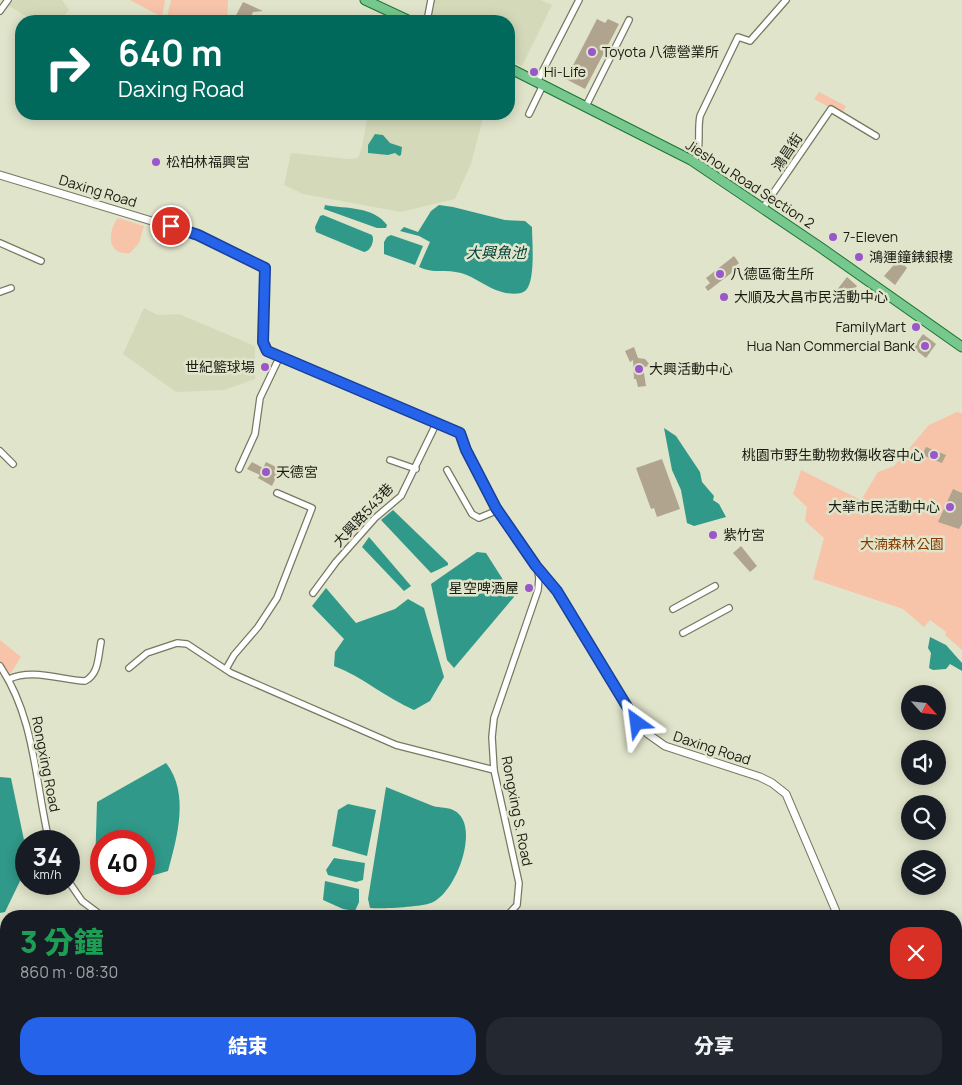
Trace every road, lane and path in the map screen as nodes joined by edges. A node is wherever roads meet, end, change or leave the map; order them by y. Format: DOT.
graph roads {
  1 [pos="8,0"];
  2 [pos="365,0"];
  3 [pos="431,0"];
  4 [pos="578,0"];
  5 [pos="786,0"];
  6 [pos="0,11"];
  7 [pos="397,15"];
  8 [pos="428,15"];
  9 [pos="629,20"];
  10 [pos="515,71"];
  11 [pos="540,84"];
  12 [pos="586,106"];
  13 [pos="529,114"];
  14 [pos="876,136"];
  15 [pos="694,162"];
  16 [pos="0,174"];
  17 [pos="763,208"];
  18 [pos="0,243"];
  19 [pos="41,261"];
  20 [pos="11,288"];
  21 [pos="0,292"];
  22 [pos="962,347"];
  23 [pos="280,356"];
  24 [pos="437,422"];
  25 [pos="0,451"];
  26 [pos="390,460"];
  27 [pos="13,464"];
  28 [pos="239,469"];
  29 [pos="416,469"];
  30 [pos="447,470"];
  31 [pos="277,493"];
  32 [pos="498,510"];
  33 [pos="536,566"];
  34 [pos="715,586"];
  35 [pos="313,593"];
  36 [pos="729,608"];
  37 [pos="673,609"];
  38 [pos="683,633"];
  39 [pos="101,642"];
  40 [pos="0,666"];
  41 [pos="129,668"];
  42 [pos="226,669"];
  43 [pos="9,679"];
  44 [pos="494,770"];
  45 [pos="47,830"];
  46 [pos="78,895"];
  47 [pos="94,910"];
  48 [pos="513,910"];
  49 [pos="835,910"];
  1 -- 6 [label="street"];
  2 -- 7 [label="main road"];
  3 -- 8 [label="street"];
  4 -- 11 [label="street"];
  5 -- 15 [label="street"];
  9 -- 12 [label="street"];
  10 -- 11 [label="main road, Jieshou Road Section 2"];
  11 -- 12 [label="main road, Jieshou Road Section 2"];
  11 -- 13 [label="street"];
  12 -- 15 [label="main road, Jieshou Road Section 2"];
  14 -- 17 [label="street, 鴻昌街"];
  15 -- 17 [label="main road, Jieshou Road Section 2"];
  16 -- 23 [label="street, Daxing Road"];
  17 -- 22 [label="main road, Jieshou Road Section 2"];
  18 -- 19 [label="street"];
  20 -- 21 [label="street"];
  23 -- 24 [label="street, Daxing Road"];
  23 -- 28 [label="street"];
  24 -- 29 [label="street, 大興路543巷"];
  24 -- 32 [label="street, Daxing Road"];
  25 -- 27 [label="street"];
  26 -- 29 [label="street"];
  29 -- 35 [label="street, 大興路543巷"];
  30 -- 32 [label="street"];
  31 -- 42 [label="street"];
  32 -- 33 [label="street, Daxing Road"];
  33 -- 44 [label="street, Rongxing S. Road"];
  33 -- 49 [label="street, Daxing Road"];
  34 -- 37 [label="street"];
  36 -- 38 [label="street"];
  39 -- 43 [label="street"];
  40 -- 43 [label="street, Rongxing Road"];
  41 -- 42 [label="street"];
  42 -- 44 [label="street"];
  43 -- 45 [label="street, Rongxing Road"];
  44 -- 48 [label="street, Rongxing S. Road"];
  46 -- 47 [label="street"];
}
